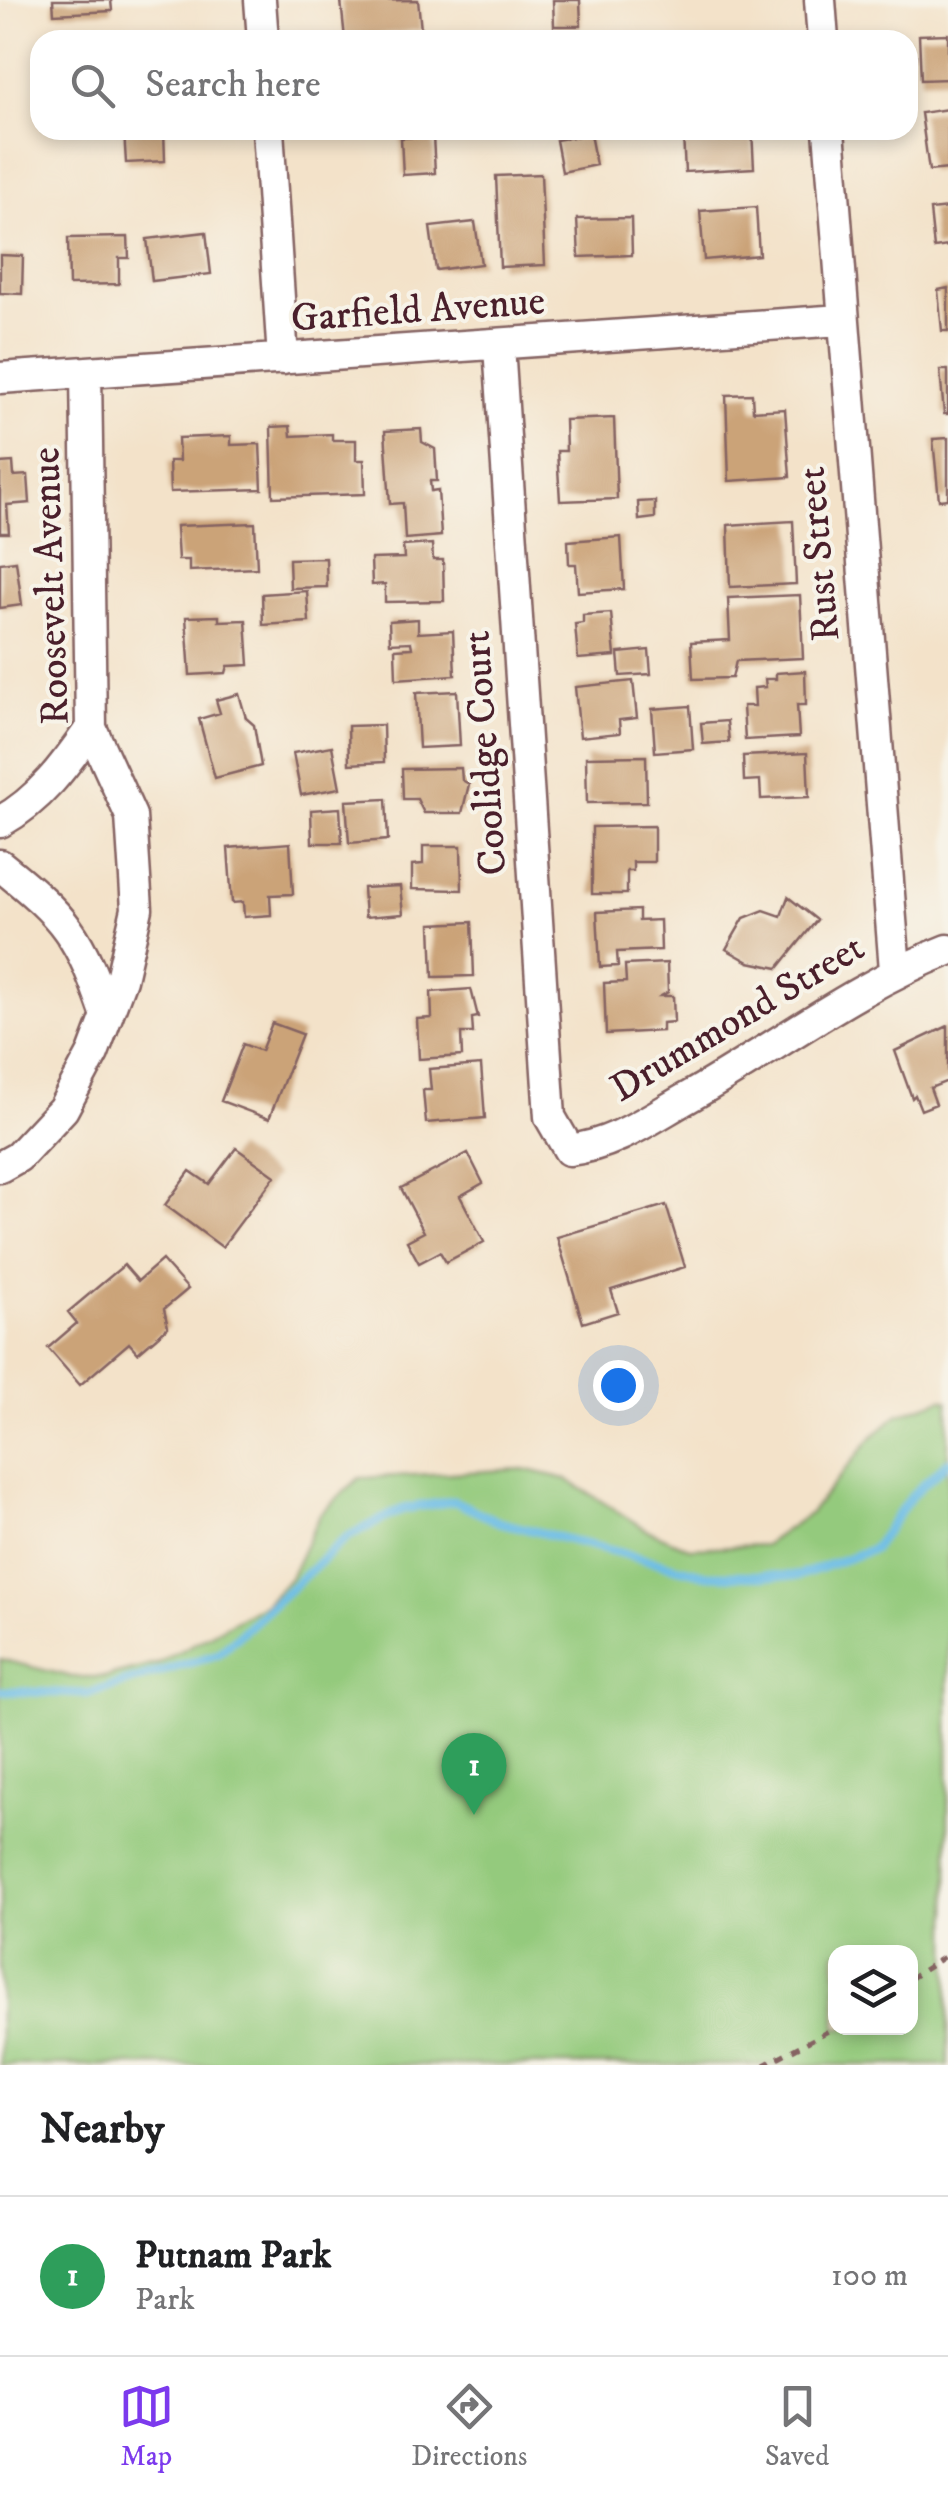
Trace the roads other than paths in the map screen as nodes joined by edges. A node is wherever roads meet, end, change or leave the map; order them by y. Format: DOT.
graph roads {
  1 [pos="260,0"];
  2 [pos="820,0"];
  3 [pos="262,30"];
  4 [pos="822,30"];
  5 [pos="269,140"];
  6 [pos="830,140"];
  7 [pos="842,320"];
  8 [pos="499,346"];
  9 [pos="283,360"];
  10 [pos="86,372"];
  11 [pos="0,378"];
  12 [pos="91,728"];
  13 [pos="0,822"];
  14 [pos="0,865"];
  15 [pos="948,950"];
  16 [pos="894,970"];
  17 [pos="107,1016"];
  18 [pos="569,1150"];
  19 [pos="0,1167"];
  1 -- 3 [label="street"];
  2 -- 4 [label="street"];
  5 -- 9 [label="street"];
  6 -- 7 [label="street, Rust Street"];
  7 -- 8 [label="street, Garfield Avenue"];
  7 -- 16 [label="street, Rust Street"];
  8 -- 9 [label="street, Garfield Avenue"];
  8 -- 18 [label="street, Coolidge Court"];
  9 -- 10 [label="street, Garfield Avenue"];
  10 -- 11 [label="street, Garfield Avenue"];
  10 -- 12 [label="street, Roosevelt Avenue"];
  12 -- 13 [label="street"];
  12 -- 17 [label="street, Roosevelt Avenue"];
  14 -- 17 [label="street"];
  15 -- 16 [label="street, Drummond Street"];
  16 -- 18 [label="street, Drummond Street"];
  17 -- 19 [label="street, Roosevelt Avenue"];
}
